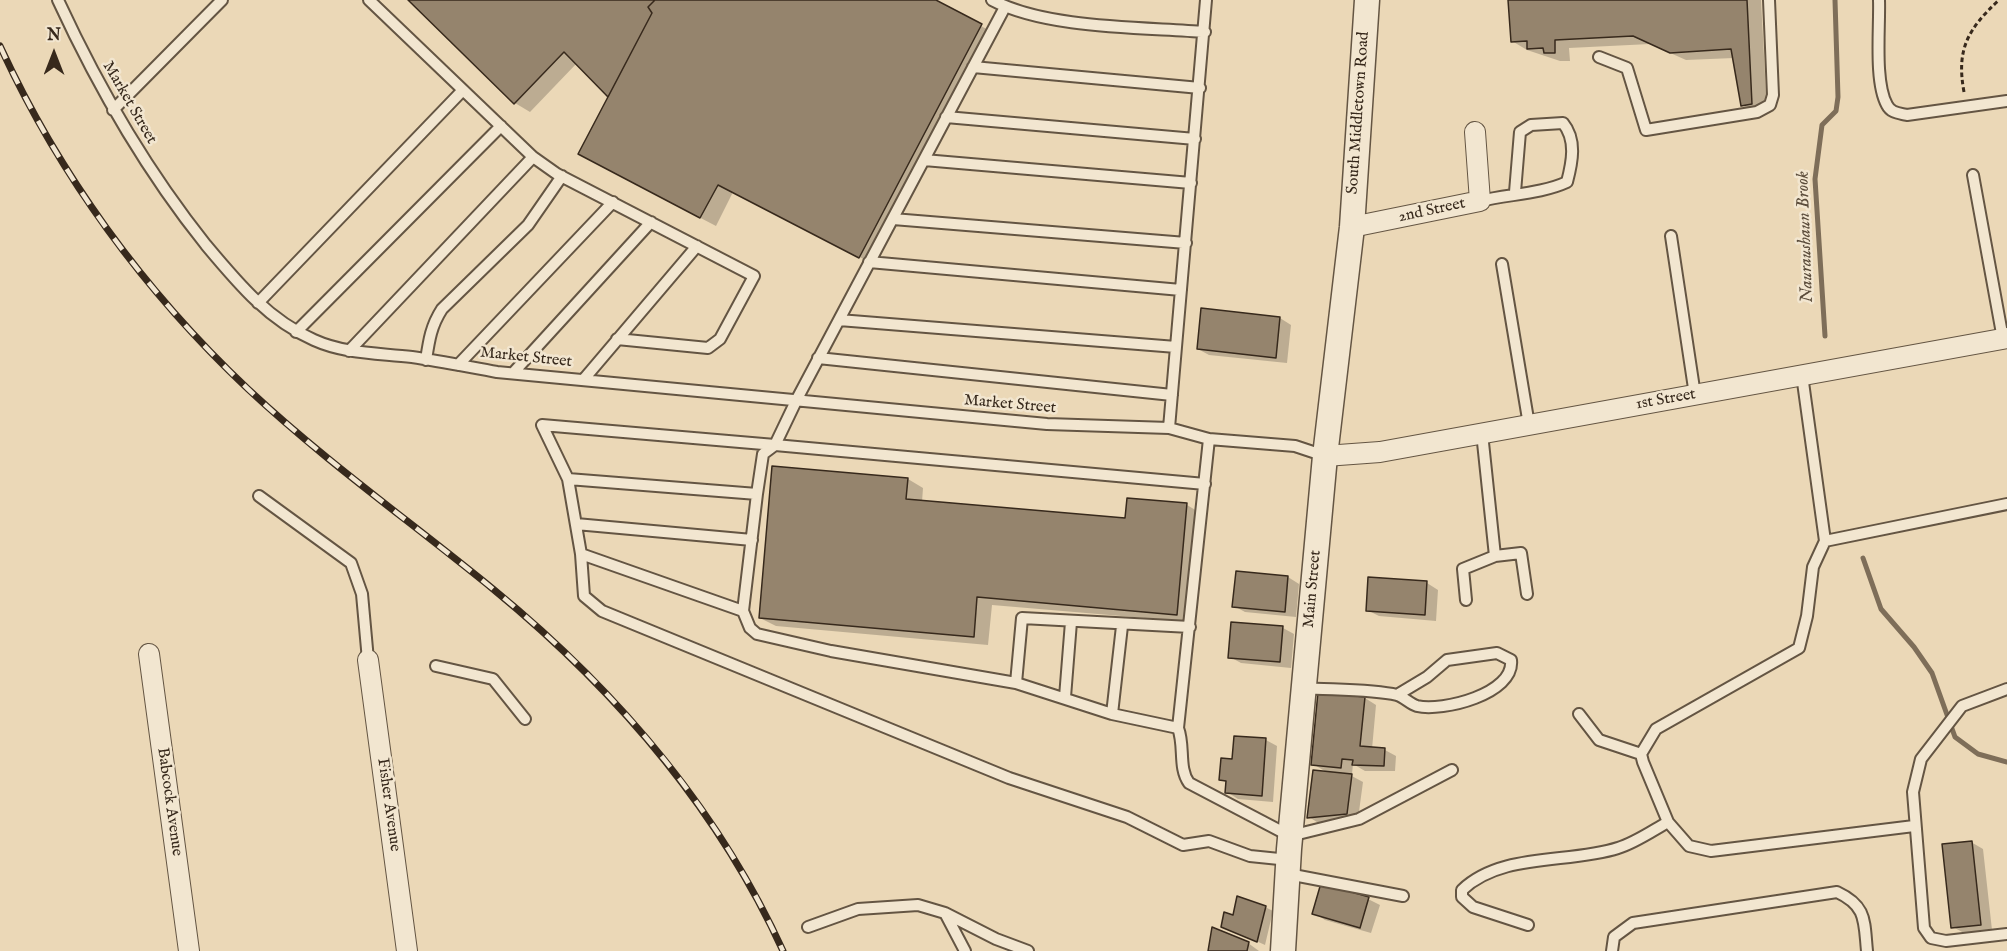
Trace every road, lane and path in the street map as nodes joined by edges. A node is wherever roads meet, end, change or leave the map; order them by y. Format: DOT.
graph roads {
  1 [pos="58,0"];
  2 [pos="222,0"];
  3 [pos="369,0"];
  4 [pos="992,0"];
  5 [pos="1206,0"];
  6 [pos="1367,0"];
  7 [pos="1769,0"];
  8 [pos="1879,0"];
  9 [pos="1999,0"];
  10 [pos="1005,7"];
  11 [pos="1205,32"];
  12 [pos="1599,57"];
  13 [pos="973,67"];
  14 [pos="1200,88"];
  15 [pos="463,90"];
  16 [pos="1964,92"];
  17 [pos="2007,101"];
  18 [pos="114,110"];
  19 [pos="946,117"];
  20 [pos="501,126"];
  21 [pos="1475,132"];
  22 [pos="1195,139"];
  23 [pos="533,157"];
  24 [pos="924,160"];
  25 [pos="1973,175"];
  26 [pos="562,176"];
  27 [pos="1191,183"];
  28 [pos="1515,192"];
  29 [pos="1480,201"];
  30 [pos="613,202"];
  31 [pos="892,219"];
  32 [pos="651,222"];
  33 [pos="1352,227"];
  34 [pos="1671,236"];
  35 [pos="1186,243"];
  36 [pos="697,246"];
  37 [pos="870,262"];
  38 [pos="1502,264"];
  39 [pos="1182,290"];
  40 [pos="258,303"];
  41 [pos="839,320"];
  42 [pos="296,332"];
  43 [pos="2005,338"];
  44 [pos="617,339"];
  45 [pos="1176,347"];
  46 [pos="349,351"];
  47 [pos="818,358"];
  48 [pos="426,360"];
  49 [pos="458,366"];
  50 [pos="513,373"];
  51 [pos="1802,375"];
  52 [pos="584,379"];
  53 [pos="1172,395"];
  54 [pos="1695,395"];
  55 [pos="797,399"];
  56 [pos="1529,425"];
  57 [pos="1169,428"];
  58 [pos="1482,433"];
  59 [pos="1209,439"];
  60 [pos="775,445"];
  61 [pos="1325,456"];
  62 [pos="568,479"];
  63 [pos="1205,484"];
  64 [pos="757,494"];
  65 [pos="259,496"];
  66 [pos="2007,504"];
  67 [pos="576,524"];
  68 [pos="752,540"];
  69 [pos="1825,541"];
  70 [pos="581,554"];
  71 [pos="1495,556"];
  72 [pos="1527,594"];
  73 [pos="1466,600"];
  74 [pos="743,611"];
  75 [pos="1071,622"];
  76 [pos="1122,626"];
  77 [pos="1190,627"];
  78 [pos="149,654"];
  79 [pos="368,660"];
  80 [pos="436,666"];
  81 [pos="1016,683"];
  82 [pos="1304,688"];
  83 [pos="2007,689"];
  84 [pos="1397,695"];
  85 [pos="1065,697"];
  86 [pos="1112,714"];
  87 [pos="1579,714"];
  88 [pos="525,719"];
  89 [pos="1178,728"];
  90 [pos="1641,754"];
  91 [pos="1452,770"];
  92 [pos="1668,822"];
  93 [pos="1914,826"];
  94 [pos="1290,836"];
  95 [pos="1289,867"];
  96 [pos="1403,896"];
  97 [pos="945,913"];
  98 [pos="1528,925"];
  99 [pos="808,927"];
  100 [pos="2007,934"];
  101 [pos="189,951"];
  102 [pos="407,951"];
  103 [pos="966,951"];
  104 [pos="1027,951"];
  105 [pos="1283,951"];
  106 [pos="1612,951"];
  107 [pos="1867,951"];
  1 -- 18 [label="lane, Market Street"];
  2 -- 18 [label="lane"];
  3 -- 15 [label="lane"];
  4 -- 10 [label="lane"];
  5 -- 11 [label="lane"];
  6 -- 33 [label="street, South Middletown Road"];
  7 -- 12 [label="lane"];
  8 -- 17 [label="lane"];
  9 -- 16 [label="path"];
  10 -- 11 [label="lane"];
  10 -- 13 [label="lane"];
  11 -- 14 [label="lane"];
  13 -- 14 [label="lane"];
  13 -- 19 [label="lane"];
  14 -- 22 [label="lane"];
  15 -- 20 [label="lane"];
  15 -- 40 [label="lane"];
  18 -- 40 [label="lane, Market Street"];
  19 -- 22 [label="lane"];
  19 -- 24 [label="lane"];
  20 -- 23 [label="lane"];
  20 -- 42 [label="lane"];
  21 -- 29 [label="street, 2nd Street"];
  22 -- 27 [label="lane"];
  23 -- 26 [label="lane"];
  23 -- 46 [label="lane"];
  24 -- 27 [label="lane"];
  24 -- 31 [label="lane"];
  25 -- 43 [label="lane"];
  26 -- 30 [label="lane"];
  26 -- 48 [label="lane"];
  27 -- 35 [label="lane"];
  28 -- 28 [label="lane"];
  28 -- 29 [label="lane"];
  29 -- 33 [label="street, 2nd Street"];
  30 -- 32 [label="lane"];
  30 -- 49 [label="lane"];
  31 -- 35 [label="lane"];
  31 -- 37 [label="lane"];
  32 -- 36 [label="lane"];
  32 -- 50 [label="lane"];
  33 -- 61 [label="street, Main Street"];
  34 -- 54 [label="lane"];
  35 -- 39 [label="lane"];
  36 -- 44 [label="lane"];
  36 -- 44 [label="lane"];
  37 -- 39 [label="lane"];
  37 -- 41 [label="lane"];
  38 -- 56 [label="lane"];
  39 -- 45 [label="lane"];
  40 -- 42 [label="lane, Market Street"];
  41 -- 45 [label="lane"];
  41 -- 47 [label="lane"];
  42 -- 46 [label="lane, Market Street"];
  43 -- 51 [label="street, 1st Street"];
  44 -- 52 [label="lane"];
  45 -- 53 [label="lane"];
  46 -- 48 [label="lane, Market Street"];
  47 -- 53 [label="lane"];
  47 -- 55 [label="lane"];
  48 -- 49 [label="lane, Market Street"];
  49 -- 50 [label="lane, Market Street"];
  50 -- 52 [label="lane, Market Street"];
  51 -- 54 [label="street, 1st Street"];
  51 -- 69 [label="lane"];
  52 -- 55 [label="lane, Market Street"];
  53 -- 57 [label="lane"];
  54 -- 56 [label="street, 1st Street"];
  55 -- 57 [label="lane, Market Street"];
  55 -- 60 [label="lane"];
  56 -- 58 [label="street, 1st Street"];
  57 -- 59 [label="lane, Market Street"];
  58 -- 61 [label="street, 1st Street"];
  58 -- 71 [label="lane"];
  59 -- 61 [label="lane, Market Street"];
  59 -- 63 [label="lane"];
  60 -- 62 [label="lane"];
  60 -- 63 [label="lane"];
  60 -- 64 [label="lane"];
  61 -- 82 [label="street, Main Street"];
  62 -- 64 [label="lane"];
  62 -- 67 [label="lane"];
  63 -- 77 [label="lane"];
  64 -- 68 [label="lane"];
  65 -- 79 [label="lane"];
  66 -- 69 [label="lane"];
  67 -- 68 [label="lane"];
  67 -- 70 [label="lane"];
  68 -- 74 [label="lane"];
  69 -- 90 [label="lane"];
  70 -- 74 [label="lane"];
  70 -- 95 [label="lane"];
  71 -- 72 [label="lane"];
  71 -- 73 [label="lane"];
  74 -- 81 [label="lane"];
  75 -- 76 [label="lane"];
  75 -- 81 [label="lane"];
  75 -- 85 [label="lane"];
  76 -- 77 [label="lane"];
  76 -- 86 [label="lane"];
  77 -- 89 [label="lane"];
  78 -- 101 [label="street, Babcock Avenue"];
  79 -- 102 [label="street, Fisher Avenue"];
  80 -- 88 [label="lane"];
  81 -- 85 [label="lane"];
  82 -- 84 [label="lane"];
  82 -- 94 [label="street, Main Street"];
  83 -- 93 [label="lane"];
  84 -- 84 [label="lane"];
  85 -- 86 [label="lane"];
  86 -- 89 [label="lane"];
  87 -- 90 [label="lane"];
  89 -- 94 [label="lane"];
  90 -- 92 [label="lane"];
  91 -- 94 [label="lane"];
  92 -- 93 [label="lane"];
  92 -- 98 [label="lane"];
  93 -- 100 [label="lane"];
  94 -- 95 [label="street, Main Street"];
  95 -- 96 [label="lane"];
  95 -- 105 [label="street, Main Street"];
  97 -- 99 [label="lane"];
  97 -- 103 [label="lane"];
  97 -- 104 [label="lane"];
  106 -- 107 [label="lane"];
}
